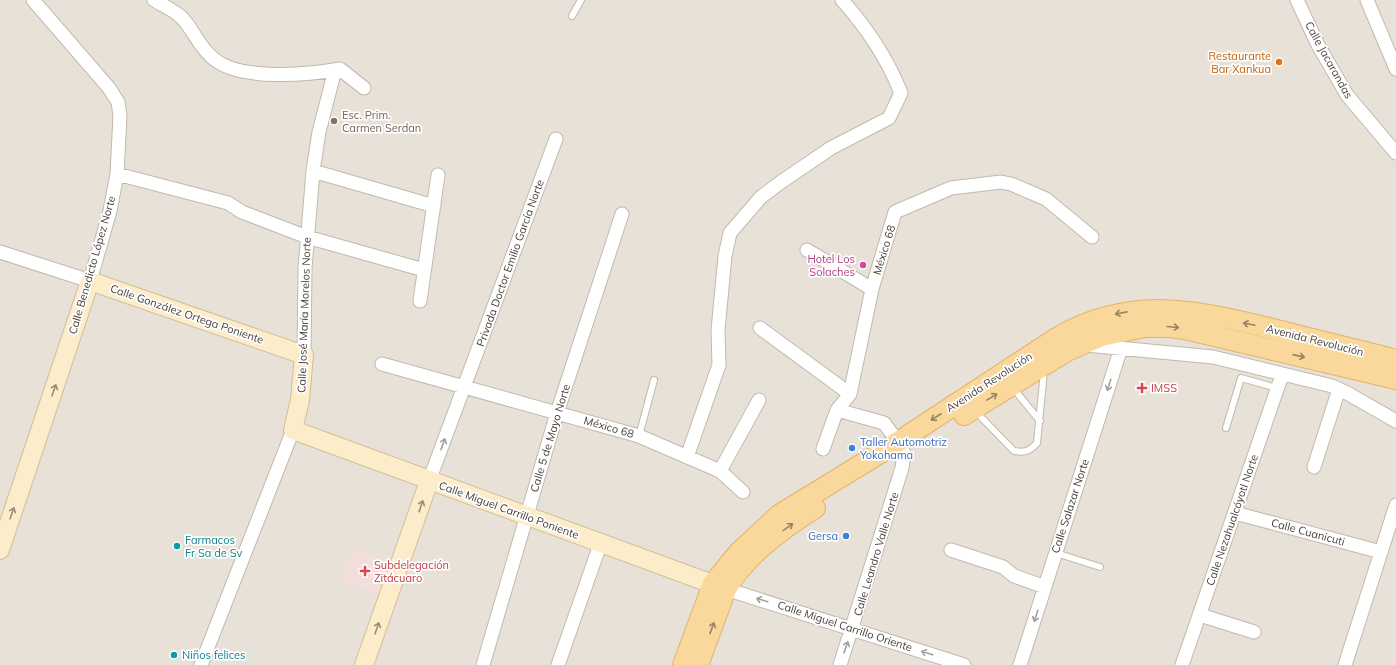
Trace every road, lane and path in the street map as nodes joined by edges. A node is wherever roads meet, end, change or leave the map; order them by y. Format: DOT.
graph roads {
  1 [pos="33,0"];
  2 [pos="154,0"];
  3 [pos="581,0"];
  4 [pos="842,0"];
  5 [pos="1297,0"];
  6 [pos="1367,0"];
  7 [pos="572,16"];
  8 [pos="1396,69"];
  9 [pos="335,70"];
  10 [pos="364,88"];
  11 [pos="556,139"];
  12 [pos="1395,151"];
  13 [pos="313,171"];
  14 [pos="117,174"];
  15 [pos="438,175"];
  16 [pos="434,206"];
  17 [pos="622,214"];
  18 [pos="307,237"];
  19 [pos="1092,237"];
  20 [pos="807,250"];
  21 [pos="0,252"];
  22 [pos="424,270"];
  23 [pos="90,281"];
  24 [pos="872,289"];
  25 [pos="420,301"];
  26 [pos="760,328"];
  27 [pos="1080,345"];
  28 [pos="1121,348"];
  29 [pos="304,355"];
  30 [pos="1396,360"];
  31 [pos="382,364"];
  32 [pos="1044,365"];
  33 [pos="1282,374"];
  34 [pos="1007,379"];
  35 [pos="1396,379"];
  36 [pos="654,380"];
  37 [pos="464,386"];
  38 [pos="1277,388"];
  39 [pos="1339,389"];
  40 [pos="850,394"];
  41 [pos="759,400"];
  42 [pos="968,404"];
  43 [pos="837,410"];
  44 [pos="557,413"];
  45 [pos="1040,421"];
  46 [pos="1396,421"];
  47 [pos="1226,428"];
  48 [pos="293,430"];
  49 [pos="639,436"];
  50 [pos="901,448"];
  51 [pos="823,449"];
  52 [pos="687,457"];
  53 [pos="1314,467"];
  54 [pos="720,471"];
  55 [pos="429,481"];
  56 [pos="743,492"];
  57 [pos="1396,505"];
  58 [pos="1235,513"];
  59 [pos="526,516"];
  60 [pos="1393,524"];
  61 [pos="601,542"];
  62 [pos="0,550"];
  63 [pos="951,550"];
  64 [pos="1381,552"];
  65 [pos="1056,553"];
  66 [pos="1100,567"];
  67 [pos="720,586"];
  68 [pos="1044,587"];
  69 [pos="1200,615"];
  70 [pos="852,628"];
  71 [pos="1254,632"];
  72 [pos="201,665"];
  73 [pos="364,665"];
  74 [pos="483,665"];
  75 [pos="558,665"];
  76 [pos="683,665"];
  77 [pos="698,665"];
  78 [pos="840,665"];
  79 [pos="964,665"];
  80 [pos="1020,665"];
  81 [pos="1182,665"];
  82 [pos="1345,665"];
  1 -- 14 [label="street, Calle Benedicto López Norte"];
  2 -- 9 [label="street"];
  3 -- 7 [label="lane"];
  4 -- 52 [label="street"];
  5 -- 12 [label="street, Calle Jacarandas"];
  6 -- 8 [label="street"];
  9 -- 10 [label="street"];
  9 -- 13 [label="street, Calle José María Morelos Norte"];
  11 -- 37 [label="street, Privada Doctor Emilio García Norte"];
  13 -- 16 [label="street"];
  13 -- 18 [label="street, Calle José María Morelos Norte"];
  14 -- 18 [label="street"];
  14 -- 23 [label="street, Calle Benedicto López Norte"];
  15 -- 16 [label="street"];
  16 -- 22 [label="street"];
  17 -- 44 [label="street, Calle 5 de Mayo Norte"];
  18 -- 22 [label="street"];
  18 -- 29 [label="street, Calle José María Morelos Norte"];
  19 -- 24 [label="street, México 68"];
  20 -- 24 [label="street"];
  21 -- 23 [label="street, Calle González Ortega Poniente"];
  22 -- 25 [label="street"];
  23 -- 29 [label="street, Calle González Ortega Poniente"];
  62 -- 23 [label="street, Calle Benedicto López Norte, one-way"];
  24 -- 40 [label="street, México 68"];
  26 -- 40 [label="street"];
  27 -- 28 [label="street"];
  27 -- 32 [label="main road, Avenida Revolución"];
  27 -- 35 [label="main road, Avenida Revolución, one-way"];
  28 -- 33 [label="street"];
  28 -- 65 [label="street, Calle Salazar Norte, one-way"];
  29 -- 48 [label="street, Calle José María Morelos Norte"];
  30 -- 34 [label="main road, Avenida Revolución, one-way"];
  31 -- 37 [label="street, México 68"];
  32 -- 34 [label="main road, Avenida Revolución"];
  32 -- 45 [label="lane"];
  33 -- 38 [label="street, Calle Nezahualcóyotl Norte"];
  33 -- 39 [label="street"];
  34 -- 42 [label="main road, Avenida Revolución"];
  34 -- 45 [label="lane"];
  36 -- 49 [label="lane"];
  37 -- 44 [label="street, México 68"];
  55 -- 37 [label="street, Privada Doctor Emilio García Norte, one-way"];
  38 -- 47 [label="lane"];
  38 -- 58 [label="street, Calle Nezahualcóyotl Norte"];
  39 -- 46 [label="street"];
  39 -- 53 [label="street"];
  40 -- 43 [label="street, México 68"];
  41 -- 54 [label="street"];
  42 -- 45 [label="lane"];
  42 -- 50 [label="main road, Avenida Revolución"];
  43 -- 50 [label="street"];
  43 -- 51 [label="street, México 68"];
  44 -- 49 [label="street, México 68"];
  44 -- 59 [label="street, Calle 5 de Mayo Norte"];
  48 -- 55 [label="street, Calle Miguel Carrillo Poniente"];
  48 -- 72 [label="street, Calle José María Morelos Norte"];
  49 -- 52 [label="street, México 68"];
  50 -- 67 [label="main road, Avenida Revolución"];
  50 -- 70 [label="street, Calle Leandro Valle Norte"];
  52 -- 54 [label="street, México 68"];
  54 -- 56 [label="street, México 68"];
  55 -- 59 [label="street, Calle Miguel Carrillo Poniente"];
  73 -- 55 [label="street, one-way"];
  57 -- 60 [label="street"];
  58 -- 64 [label="street, Calle Cuanicuti"];
  58 -- 69 [label="street, Calle Nezahualcóyotl Norte"];
  59 -- 61 [label="street, Calle Miguel Carrillo Poniente"];
  59 -- 74 [label="street, Calle 5 de Mayo Norte"];
  60 -- 64 [label="street"];
  61 -- 67 [label="street, Calle Miguel Carrillo Poniente"];
  61 -- 75 [label="street"];
  63 -- 68 [label="street"];
  64 -- 82 [label="street"];
  65 -- 66 [label="lane"];
  65 -- 68 [label="street, Calle Salazar Norte"];
  70 -- 67 [label="street, Calle Miguel Carrillo Oriente, one-way"];
  67 -- 76 [label="main road, Avenida Revolución"];
  77 -- 67 [label="main road, Avenida Revolución, one-way"];
  68 -- 80 [label="street, Calle Salazar Norte, one-way"];
  69 -- 71 [label="street"];
  69 -- 81 [label="street, Calle Nezahualcóyotl Norte"];
  78 -- 70 [label="street, Calle Leandro Valle Norte, one-way"];
  79 -- 70 [label="street, Calle Miguel Carrillo Oriente, one-way"];
}
